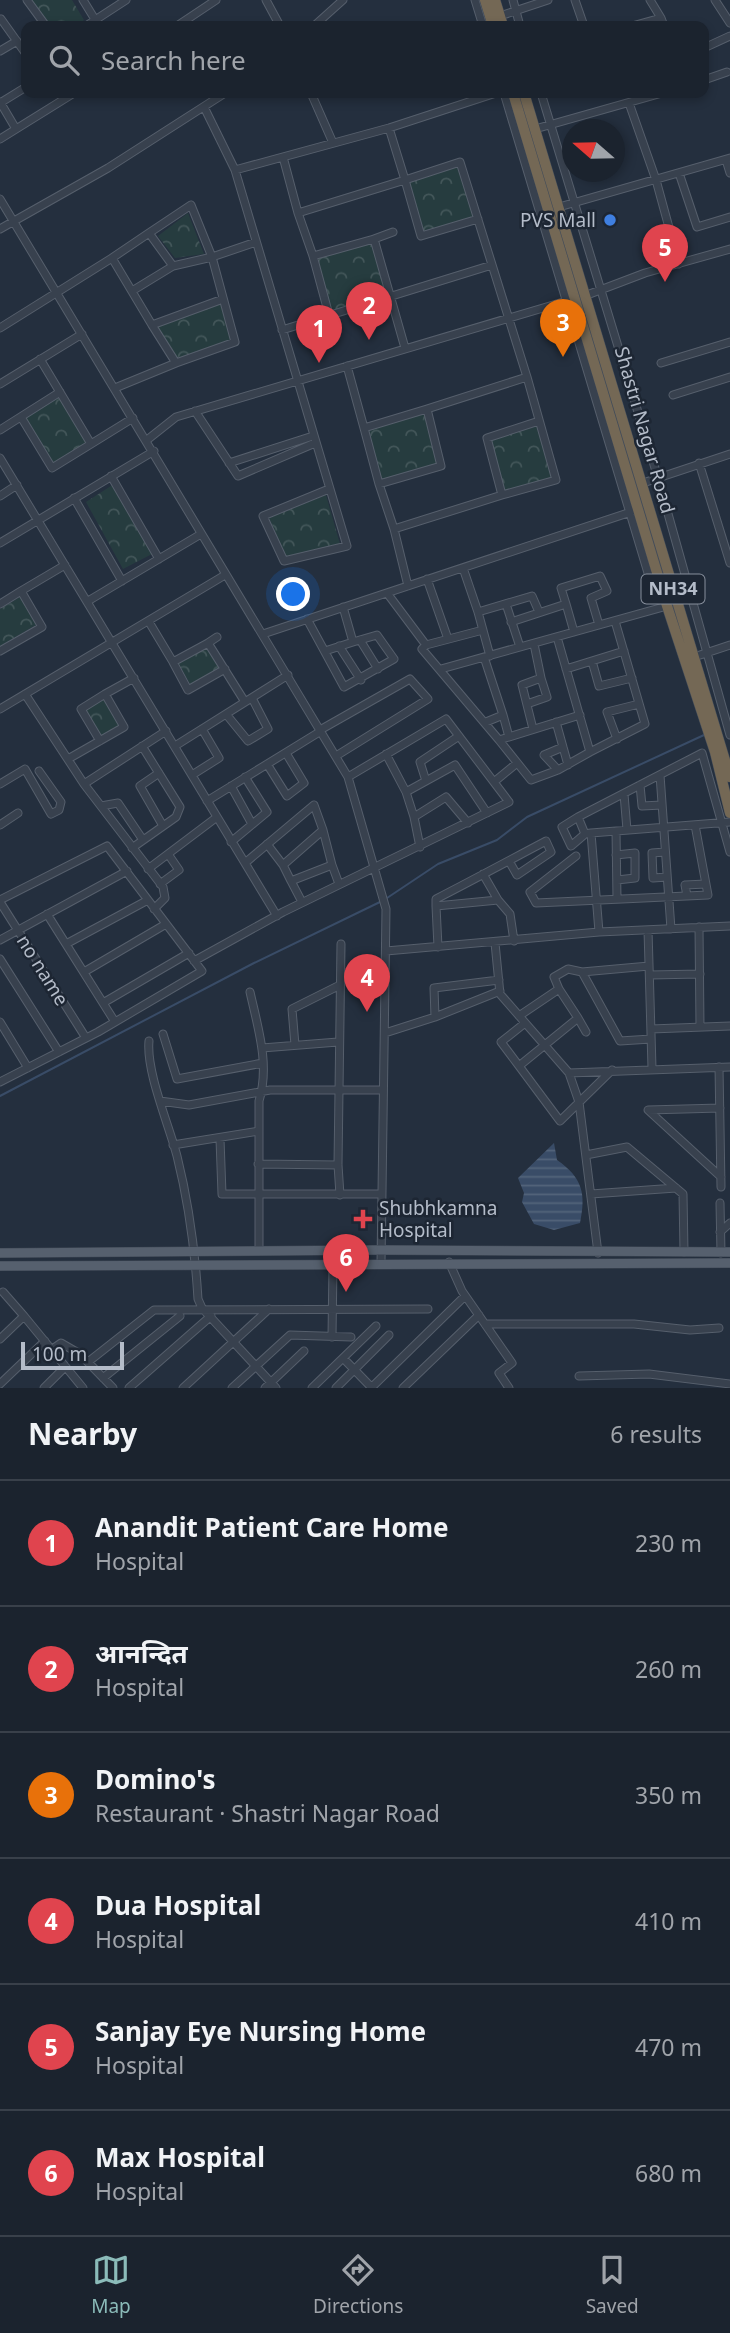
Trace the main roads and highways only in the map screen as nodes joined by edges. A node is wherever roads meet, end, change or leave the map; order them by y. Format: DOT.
graph roads {
  1 [pos="485,0"];
  2 [pos="495,0"];
  3 [pos="491,21"];
  4 [pos="502,21"];
  5 [pos="515,98"];
  6 [pos="526,98"];
  7 [pos="554,209"];
  8 [pos="587,295"];
  9 [pos="571,300"];
  10 [pos="643,483"];
  11 [pos="631,488"];
  12 [pos="689,659"];
  13 [pos="719,750"];
  14 [pos="730,777"];
  15 [pos="730,813"];
  16 [pos="726,1252"];
  17 [pos="0,1253"];
  18 [pos="449,1257"];
  19 [pos="730,1263"];
  20 [pos="0,1266"];
  1 -- 3 [label="highway"];
  2 -- 4 [label="highway"];
  5 -- 7 [label="highway, NH34"];
  6 -- 7 [label="highway, Shastri Nagar Road / NH34"];
  7 -- 8 [label="highway, Shastri Nagar Road / NH34"];
  7 -- 9 [label="highway, NH34"];
  8 -- 9 [label="highway"];
  8 -- 10 [label="highway, Shastri Nagar Road / NH34"];
  9 -- 11 [label="highway, NH34"];
  10 -- 11 [label="highway"];
  10 -- 12 [label="highway, Shastri Nagar Road / NH34"];
  11 -- 12 [label="highway, NH34"];
  12 -- 13 [label="highway, Shastri Nagar Road / NH34"];
  13 -- 14 [label="highway, Shastri Nagar Road / NH34"];
  13 -- 15 [label="highway, NH34"];
  16 -- 18 [label="main road"];
  17 -- 18 [label="main road"];
  18 -- 19 [label="main road"];
  18 -- 20 [label="main road"];
}
